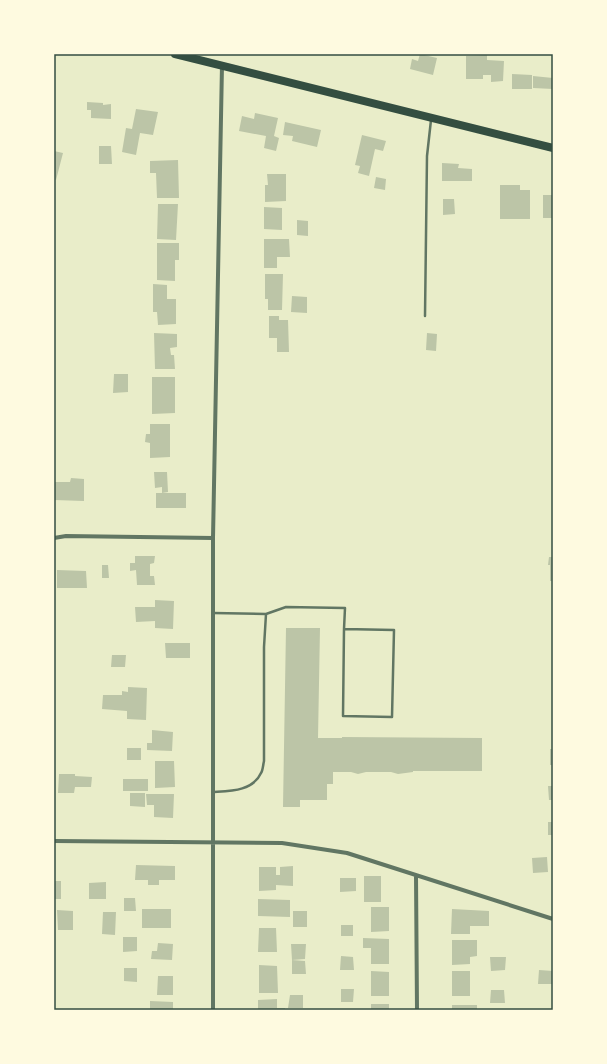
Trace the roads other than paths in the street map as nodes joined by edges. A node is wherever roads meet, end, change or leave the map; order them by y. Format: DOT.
graph roads {
  1 [pos="175,54"];
  2 [pos="222,65"];
  3 [pos="432,118"];
  4 [pos="553,148"];
  5 [pos="425,316"];
  6 [pos="54,538"];
  7 [pos="213,538"];
  8 [pos="213,613"];
  9 [pos="266,614"];
  10 [pos="344,629"];
  11 [pos="212,792"];
  12 [pos="54,841"];
  13 [pos="212,842"];
  14 [pos="416,874"];
  15 [pos="553,919"];
  16 [pos="213,1010"];
  17 [pos="416,1010"];
  1 -- 2 [label="main road"];
  2 -- 3 [label="main road"];
  2 -- 7 [label="street"];
  3 -- 4 [label="main road"];
  3 -- 5 [label="lane"];
  6 -- 7 [label="street"];
  7 -- 8 [label="street"];
  8 -- 9 [label="lane"];
  8 -- 11 [label="street"];
  9 -- 10 [label="lane"];
  9 -- 11 [label="lane"];
  10 -- 10 [label="lane"];
  11 -- 13 [label="street"];
  12 -- 13 [label="street"];
  13 -- 14 [label="street"];
  13 -- 16 [label="street"];
  14 -- 15 [label="street"];
  14 -- 17 [label="street"];
}
